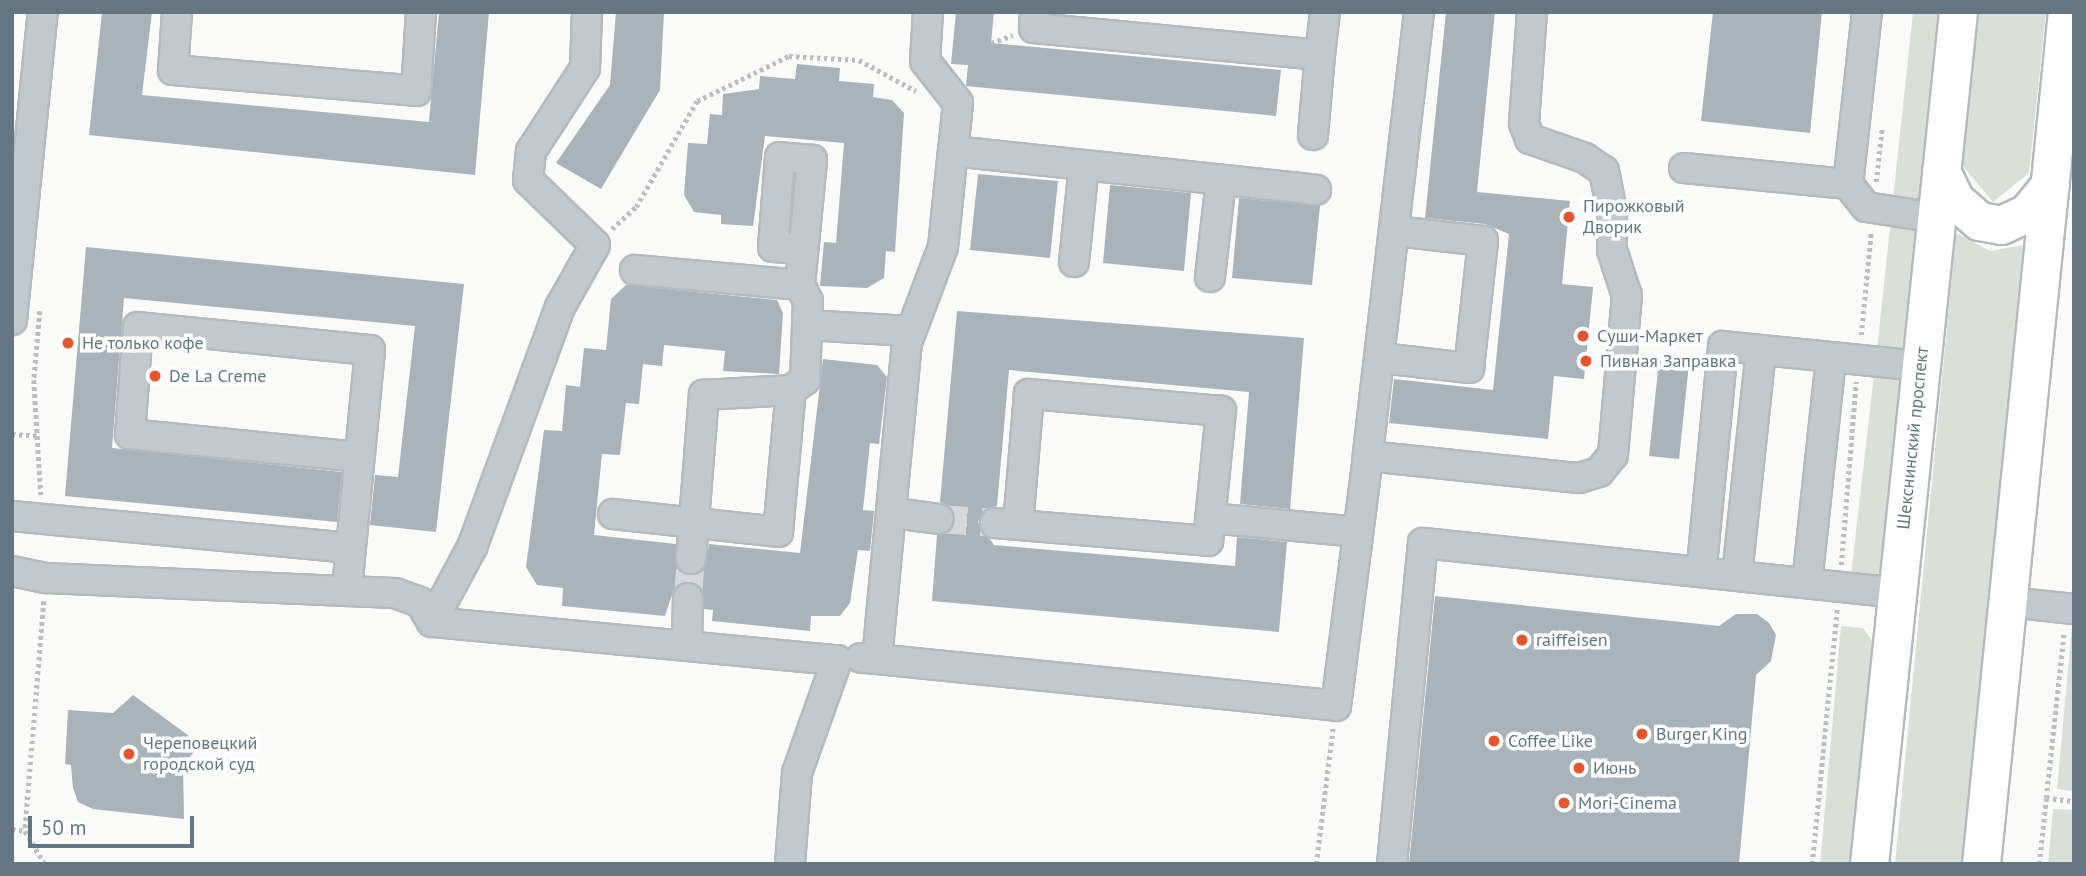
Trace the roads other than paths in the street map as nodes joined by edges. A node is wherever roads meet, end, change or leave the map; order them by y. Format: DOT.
graph roads {
  1 [pos="43,12"];
  2 [pos="177,12"];
  3 [pos="421,12"];
  4 [pos="587,12"];
  5 [pos="928,12"];
  6 [pos="1035,12"];
  7 [pos="1325,12"];
  8 [pos="1419,12"];
  9 [pos="1532,12"];
  10 [pos="1867,12"];
  11 [pos="1958,12"];
  12 [pos="2067,12"];
  13 [pos="1320,55"];
  14 [pos="1313,135"];
  15 [pos="953,151"];
  16 [pos="21,156"];
  17 [pos="1084,166"];
  18 [pos="1684,168"];
  19 [pos="1941,171"];
  20 [pos="1221,181"];
  21 [pos="1848,184"];
  22 [pos="2050,185"];
  23 [pos="1317,190"];
  24 [pos="1937,218"];
  25 [pos="1395,231"];
  26 [pos="803,249"];
  27 [pos="1074,262"];
  28 [pos="635,270"];
  29 [pos="1210,277"];
  30 [pos="800,285"];
  31 [pos="12,320"];
  32 [pos="807,325"];
  33 [pos="908,340"];
  34 [pos="1761,350"];
  35 [pos="1381,358"];
  36 [pos="1845,360"];
  37 [pos="1921,366"];
  38 [pos="791,390"];
  39 [pos="1368,456"];
  40 [pos="359,457"];
  41 [pos="894,513"];
  42 [pos="613,514"];
  43 [pos="12,516"];
  44 [pos="1210,518"];
  45 [pos="939,519"];
  46 [pos="693,523"];
  47 [pos="1358,532"];
  48 [pos="350,548"];
  49 [pos="1703,555"];
  50 [pos="691,559"];
  51 [pos="12,571"];
  52 [pos="1737,575"];
  53 [pos="1807,583"];
  54 [pos="347,591"];
  55 [pos="1895,593"];
  56 [pos="688,598"];
  57 [pos="2008,602"];
  58 [pos="2071,609"];
  59 [pos="432,622"];
  60 [pos="687,644"];
  61 [pos="877,659"];
  62 [pos="837,660"];
  63 [pos="790,864"];
  64 [pos="1392,864"];
  65 [pos="1869,864"];
  66 [pos="1982,864"];
  1 -- 16 [label="street"];
  2 -- 3 [label="street"];
  4 -- 59 [label="street"];
  5 -- 15 [label="street"];
  6 -- 13 [label="street"];
  7 -- 13 [label="street"];
  8 -- 25 [label="street"];
  9 -- 39 [label="street"];
  10 -- 21 [label="street"];
  11 -- 19 [label="main road, Шекснинский проспект"];
  12 -- 22 [label="main road"];
  13 -- 14 [label="street"];
  15 -- 17 [label="street"];
  15 -- 33 [label="street"];
  16 -- 31 [label="street"];
  17 -- 20 [label="street"];
  17 -- 27 [label="street"];
  18 -- 21 [label="street"];
  19 -- 22 [label="main road"];
  19 -- 24 [label="main road, Шекснинский проспект"];
  20 -- 23 [label="street"];
  20 -- 29 [label="street"];
  21 -- 24 [label="street"];
  22 -- 57 [label="main road"];
  24 -- 37 [label="main road, Шекснинский проспект"];
  25 -- 35 [label="street"];
  25 -- 35 [label="street"];
  26 -- 30 [label="street"];
  28 -- 30 [label="street"];
  30 -- 32 [label="street"];
  32 -- 33 [label="street"];
  32 -- 38 [label="street"];
  33 -- 41 [label="street"];
  34 -- 36 [label="street"];
  34 -- 49 [label="street"];
  34 -- 52 [label="street"];
  35 -- 39 [label="street"];
  36 -- 37 [label="street"];
  36 -- 53 [label="street"];
  37 -- 55 [label="main road, Шекснинский проспект"];
  38 -- 46 [label="street"];
  38 -- 46 [label="street"];
  39 -- 47 [label="street"];
  40 -- 40 [label="street"];
  40 -- 48 [label="street"];
  41 -- 45 [label="street"];
  41 -- 61 [label="street"];
  42 -- 46 [label="street"];
  43 -- 48 [label="street"];
  44 -- 44 [label="street"];
  44 -- 47 [label="street"];
  46 -- 50 [label="street"];
  47 -- 61 [label="street"];
  48 -- 54 [label="street"];
  51 -- 54 [label="street"];
  52 -- 53 [label="street"];
  52 -- 64 [label="street"];
  53 -- 55 [label="street"];
  54 -- 59 [label="street"];
  55 -- 65 [label="main road, Шекснинский проспект"];
  56 -- 60 [label="street"];
  57 -- 58 [label="street"];
  57 -- 66 [label="main road"];
  59 -- 60 [label="street"];
  60 -- 62 [label="street"];
  61 -- 62 [label="street"];
  62 -- 63 [label="street"];
}
